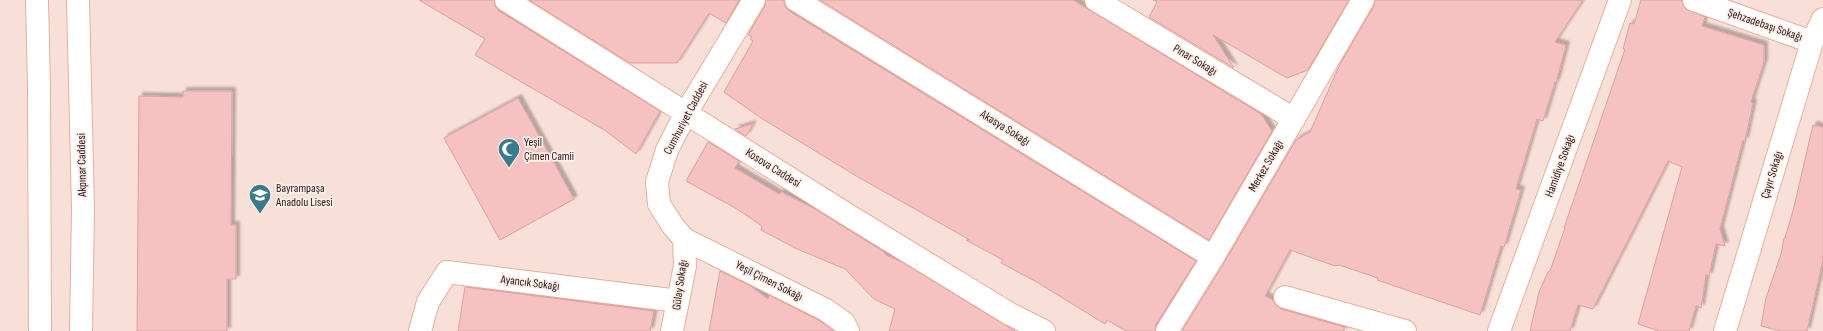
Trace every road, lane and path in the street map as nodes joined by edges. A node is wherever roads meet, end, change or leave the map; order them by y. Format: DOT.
graph roads {
  1 [pos="37,0"];
  2 [pos="78,0"];
  3 [pos="506,0"];
  4 [pos="754,0"];
  5 [pos="796,0"];
  6 [pos="1096,0"];
  7 [pos="1363,0"];
  8 [pos="1620,0"];
  9 [pos="1694,0"];
  10 [pos="1823,20"];
  11 [pos="1812,42"];
  12 [pos="686,113"];
  13 [pos="1294,119"];
  14 [pos="684,239"];
  15 [pos="1213,257"];
  16 [pos="1285,297"];
  17 [pos="678,301"];
  18 [pos="40,331"];
  19 [pos="81,331"];
  20 [pos="420,331"];
  21 [pos="672,331"];
  22 [pos="848,331"];
  23 [pos="1044,331"];
  24 [pos="1166,331"];
  25 [pos="1405,331"];
  26 [pos="1499,331"];
  27 [pos="1725,331"];
  1 -- 18 [label="street"];
  2 -- 19 [label="street, Akpınar Caddesi"];
  3 -- 12 [label="street, Kosova Caddesi"];
  4 -- 12 [label="street, Cumhuriyet Caddesi"];
  5 -- 15 [label="street, Akasya Sokağı"];
  6 -- 13 [label="street, Pınar Sokağı"];
  7 -- 13 [label="street, Merkez Sokağı"];
  8 -- 26 [label="street, Hamidiye Sokağı"];
  9 -- 11 [label="street, Şehzadebaşı Sokağı"];
  10 -- 11 [label="street, Çayır Sokağı"];
  11 -- 27 [label="street, Çayır Sokağı"];
  12 -- 14 [label="street, Cumhuriyet Caddesi"];
  12 -- 23 [label="street, Kosova Caddesi"];
  13 -- 15 [label="street, Merkez Sokağı"];
  14 -- 17 [label="street, Gülay Sokağı"];
  14 -- 22 [label="street, Yeşil Çimen Sokağı"];
  15 -- 24 [label="street, Merkez Sokağı"];
  16 -- 25 [label="street"];
  17 -- 20 [label="street, Ayancık Sokağı"];
  17 -- 21 [label="street, Gülay Sokağı"];
}
